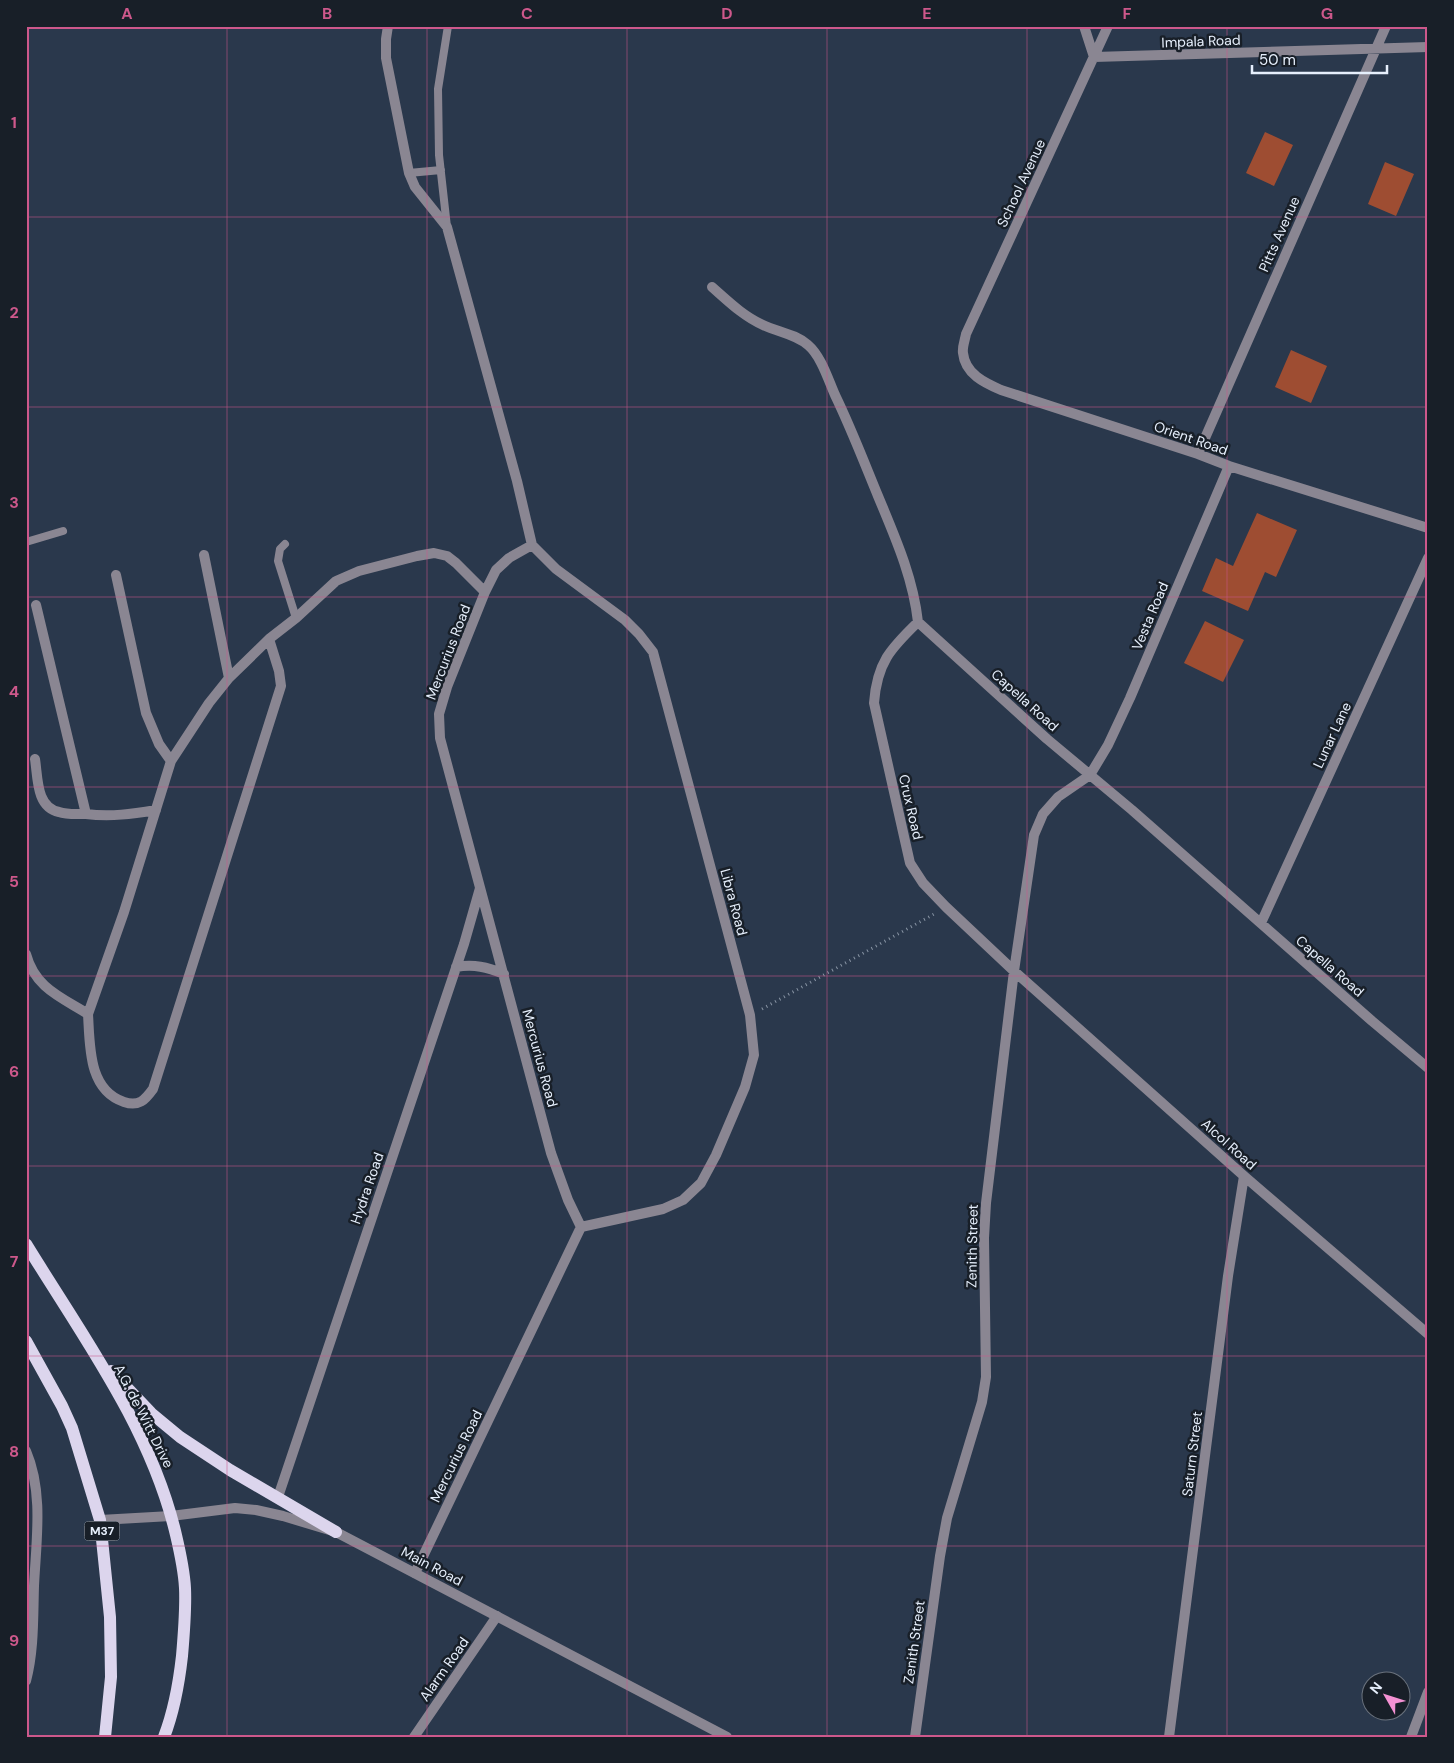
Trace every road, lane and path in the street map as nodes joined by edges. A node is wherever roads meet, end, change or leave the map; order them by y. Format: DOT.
graph roads {
  1 [pos="388,26"];
  2 [pos="448,26"];
  3 [pos="1084,26"];
  4 [pos="1108,26"];
  5 [pos="1386,26"];
  6 [pos="1428,48"];
  7 [pos="1376,50"];
  8 [pos="1094,57"];
  9 [pos="441,170"];
  10 [pos="409,172"];
  11 [pos="447,227"];
  12 [pos="712,287"];
  13 [pos="963,352"];
  14 [pos="1198,454"];
  15 [pos="1229,466"];
  16 [pos="1428,528"];
  17 [pos="63,531"];
  18 [pos="26,542"];
  19 [pos="285,544"];
  20 [pos="532,546"];
  21 [pos="204,555"];
  22 [pos="1428,558"];
  23 [pos="116,575"];
  24 [pos="485,592"];
  25 [pos="36,605"];
  26 [pos="296,618"];
  27 [pos="918,622"];
  28 [pos="269,639"];
  29 [pos="229,678"];
  30 [pos="35,759"];
  31 [pos="171,761"];
  32 [pos="1090,774"];
  33 [pos="156,810"];
  34 [pos="86,814"];
  35 [pos="480,887"];
  36 [pos="946,908"];
  37 [pos="1261,924"];
  38 [pos="26,954"];
  39 [pos="456,966"];
  40 [pos="1014,971"];
  41 [pos="504,974"];
  42 [pos="88,1014"];
  43 [pos="750,1015"];
  44 [pos="1428,1068"];
  45 [pos="1244,1176"];
  46 [pos="581,1227"];
  47 [pos="26,1244"];
  48 [pos="1428,1334"];
  49 [pos="26,1341"];
  50 [pos="97,1357"];
  51 [pos="26,1451"];
  52 [pos="278,1497"];
  53 [pos="171,1516"];
  54 [pos="100,1520"];
  55 [pos="336,1532"];
  56 [pos="415,1572"];
  57 [pos="497,1616"];
  58 [pos="26,1681"];
  59 [pos="1428,1692"];
  60 [pos="105,1737"];
  61 [pos="164,1737"];
  62 [pos="414,1737"];
  63 [pos="727,1737"];
  64 [pos="915,1737"];
  65 [pos="1169,1737"];
  66 [pos="1411,1737"];
  1 -- 10 [label="street"];
  2 -- 9 [label="lane"];
  3 -- 8 [label="street"];
  4 -- 8 [label="street, School Avenue"];
  5 -- 7 [label="street, Pitts Avenue"];
  6 -- 7 [label="street, Impala Road"];
  7 -- 8 [label="street, Impala Road"];
  7 -- 14 [label="street, Pitts Avenue"];
  8 -- 13 [label="street, School Avenue"];
  9 -- 10 [label="lane"];
  9 -- 11 [label="lane"];
  10 -- 11 [label="street"];
  11 -- 20 [label="street"];
  12 -- 27 [label="street"];
  13 -- 14 [label="street, Orient Road"];
  14 -- 15 [label="street, Orient Road"];
  15 -- 16 [label="street, Orient Road"];
  15 -- 32 [label="street, Vesta Road"];
  17 -- 18 [label="lane"];
  19 -- 26 [label="lane"];
  20 -- 24 [label="street, Mercurius Road"];
  20 -- 43 [label="street, Libra Road"];
  21 -- 29 [label="street"];
  22 -- 37 [label="street, Lunar Lane"];
  23 -- 31 [label="street"];
  24 -- 26 [label="street"];
  24 -- 35 [label="street, Mercurius Road"];
  25 -- 34 [label="street"];
  26 -- 28 [label="street"];
  27 -- 32 [label="street, Capella Road"];
  27 -- 36 [label="street, Crux Road"];
  28 -- 29 [label="street"];
  28 -- 42 [label="street"];
  29 -- 31 [label="street"];
  30 -- 34 [label="street"];
  31 -- 33 [label="street"];
  32 -- 37 [label="street, Capella Road"];
  32 -- 40 [label="street, Zenith Street"];
  33 -- 34 [label="street"];
  33 -- 42 [label="street"];
  35 -- 39 [label="street, Hydra Road"];
  35 -- 41 [label="street, Mercurius Road"];
  36 -- 40 [label="street, Crux Road"];
  36 -- 43 [label="path"];
  37 -- 44 [label="street, Capella Road"];
  38 -- 42 [label="street"];
  39 -- 41 [label="street"];
  39 -- 52 [label="street, Hydra Road"];
  40 -- 45 [label="street, Alcol Road"];
  40 -- 64 [label="street, Zenith Street"];
  41 -- 46 [label="street, Mercurius Road"];
  43 -- 46 [label="street, Libra Road"];
  45 -- 48 [label="street, Alcol Road"];
  45 -- 65 [label="street, Saturn Street"];
  46 -- 56 [label="street, Mercurius Road"];
  47 -- 50 [label="main road, A.G. de Witt Drive"];
  49 -- 54 [label="main road, M37"];
  50 -- 52 [label="main road"];
  50 -- 53 [label="main road, A.G. de Witt Drive"];
  51 -- 58 [label="street"];
  52 -- 55 [label="main road"];
  53 -- 54 [label="street, Main Road"];
  53 -- 55 [label="street, Main Road"];
  53 -- 61 [label="main road, A.G. de Witt Drive"];
  54 -- 60 [label="main road, M37"];
  55 -- 56 [label="street, Main Road"];
  56 -- 57 [label="street, Main Road"];
  57 -- 62 [label="street, Alarm Road"];
  57 -- 63 [label="street, Main Road"];
  59 -- 66 [label="street"];
}
